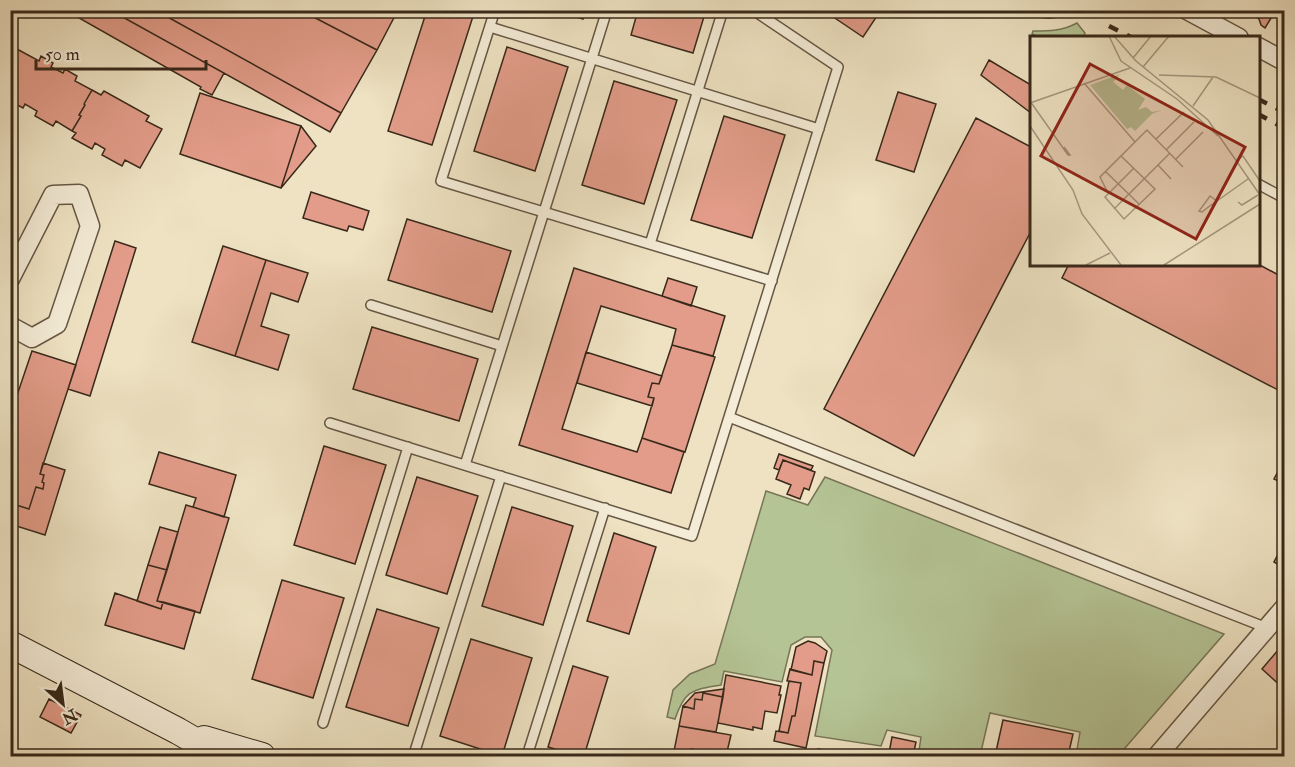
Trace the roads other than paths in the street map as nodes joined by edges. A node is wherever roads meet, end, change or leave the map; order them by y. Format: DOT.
graph roads {
  1 [pos="495,10"];
  2 [pos="607,10"];
  3 [pos="723,10"];
  4 [pos="753,10"];
  5 [pos="1068,10"];
  6 [pos="1187,10"];
  7 [pos="1032,11"];
  8 [pos="1058,12"];
  9 [pos="489,27"];
  10 [pos="1235,36"];
  11 [pos="1259,48"];
  12 [pos="592,59"];
  13 [pos="1284,61"];
  14 [pos="698,92"];
  15 [pos="819,129"];
  16 [pos="1259,185"];
  17 [pos="1284,198"];
  18 [pos="543,212"];
  19 [pos="650,244"];
  20 [pos="10,279"];
  21 [pos="771,281"];
  22 [pos="371,305"];
  23 [pos="10,327"];
  24 [pos="502,346"];
  25 [pos="729,417"];
  26 [pos="330,423"];
  27 [pos="408,447"];
  28 [pos="465,465"];
  29 [pos="501,476"];
  30 [pos="605,508"];
  31 [pos="1284,608"];
  32 [pos="1267,628"];
  33 [pos="10,644"];
  34 [pos="323,723"];
  35 [pos="178,731"];
  36 [pos="415,751"];
  37 [pos="221,756"];
  38 [pos="262,756"];
  39 [pos="527,756"];
  40 [pos="1157,756"];
  1 -- 9 [label="lane"];
  2 -- 12 [label="lane"];
  3 -- 14 [label="lane"];
  4 -- 15 [label="lane"];
  5 -- 8 [label="lane"];
  6 -- 10 [label="street"];
  7 -- 8 [label="lane"];
  9 -- 12 [label="lane"];
  9 -- 18 [label="lane"];
  11 -- 13 [label="street"];
  12 -- 14 [label="lane"];
  12 -- 18 [label="lane"];
  14 -- 15 [label="lane"];
  14 -- 19 [label="lane"];
  15 -- 21 [label="lane"];
  16 -- 17 [label="lane"];
  18 -- 19 [label="lane"];
  18 -- 24 [label="lane"];
  19 -- 21 [label="lane"];
  20 -- 23 [label="street"];
  21 -- 25 [label="lane"];
  22 -- 24 [label="lane"];
  24 -- 28 [label="lane"];
  25 -- 30 [label="lane"];
  25 -- 32 [label="lane"];
  26 -- 27 [label="lane"];
  27 -- 28 [label="lane"];
  27 -- 34 [label="lane"];
  28 -- 29 [label="lane"];
  29 -- 30 [label="lane"];
  29 -- 36 [label="lane"];
  30 -- 39 [label="lane"];
  31 -- 32 [label="street"];
  32 -- 40 [label="street"];
  33 -- 35 [label="street"];
  35 -- 37 [label="street"];
  35 -- 38 [label="street"];
}
